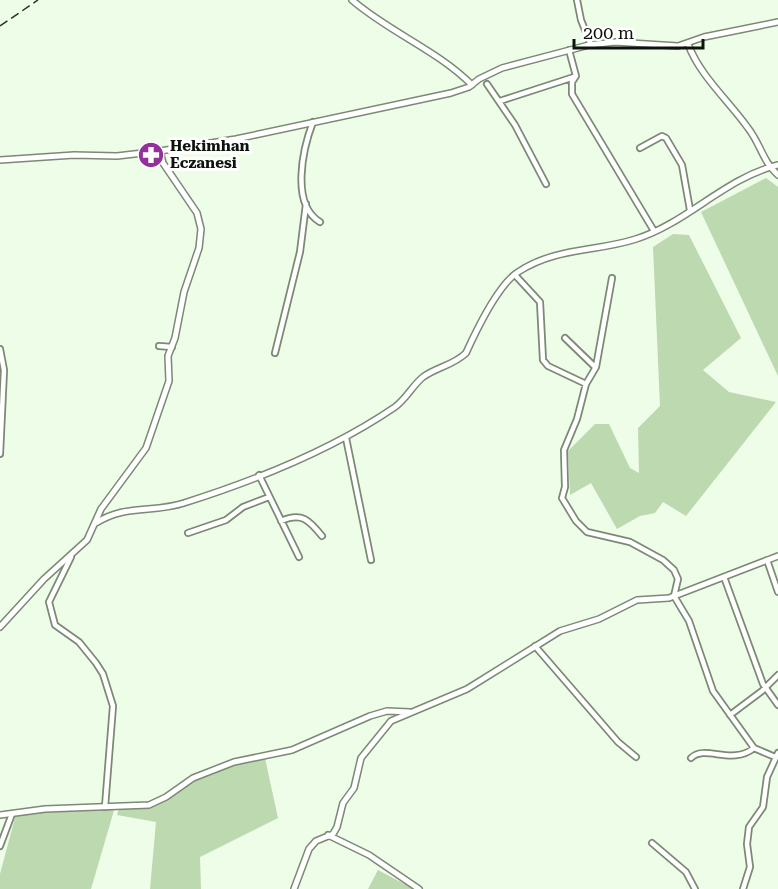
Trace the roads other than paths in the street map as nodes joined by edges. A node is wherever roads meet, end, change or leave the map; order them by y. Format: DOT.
graph roads {
  1 [pos="352,0"];
  2 [pos="577,0"];
  3 [pos="778,22"];
  4 [pos="687,44"];
  5 [pos="591,45"];
  6 [pos="569,50"];
  7 [pos="575,77"];
  8 [pos="487,84"];
  9 [pos="472,85"];
  10 [pos="500,101"];
  11 [pos="313,122"];
  12 [pos="640,148"];
  13 [pos="160,151"];
  14 [pos="0,160"];
  15 [pos="778,165"];
  16 [pos="769,167"];
  17 [pos="778,175"];
  18 [pos="546,184"];
  19 [pos="306,204"];
  20 [pos="690,210"];
  21 [pos="320,222"];
  22 [pos="654,231"];
  23 [pos="515,275"];
  24 [pos="612,278"];
  25 [pos="565,338"];
  26 [pos="159,346"];
  27 [pos="172,347"];
  28 [pos="0,349"];
  29 [pos="275,353"];
  30 [pos="596,367"];
  31 [pos="586,384"];
  32 [pos="346,438"];
  33 [pos="0,454"];
  34 [pos="260,475"];
  35 [pos="269,497"];
  36 [pos="281,521"];
  37 [pos="96,523"];
  38 [pos="188,533"];
  39 [pos="322,536"];
  40 [pos="72,554"];
  41 [pos="778,556"];
  42 [pos="299,557"];
  43 [pos="371,560"];
  44 [pos="767,560"];
  45 [pos="724,577"];
  46 [pos="778,592"];
  47 [pos="674,597"];
  48 [pos="0,627"];
  49 [pos="535,646"];
  50 [pos="778,675"];
  51 [pos="765,688"];
  52 [pos="778,705"];
  53 [pos="413,712"];
  54 [pos="730,715"];
  55 [pos="754,748"];
  56 [pos="777,755"];
  57 [pos="636,757"];
  58 [pos="691,758"];
  59 [pos="776,766"];
  60 [pos="105,807"];
  61 [pos="12,814"];
  62 [pos="0,815"];
  63 [pos="328,835"];
  64 [pos="652,843"];
  65 [pos="0,846"];
  66 [pos="294,889"];
  67 [pos="419,889"];
  68 [pos="695,889"];
  69 [pos="743,889"];
  1 -- 9 [label="street"];
  2 -- 5 [label="street"];
  3 -- 4 [label="street"];
  4 -- 5 [label="street"];
  4 -- 16 [label="street"];
  5 -- 6 [label="street"];
  6 -- 7 [label="street"];
  6 -- 9 [label="street"];
  7 -- 10 [label="street"];
  7 -- 22 [label="street"];
  8 -- 10 [label="street"];
  9 -- 11 [label="street"];
  10 -- 18 [label="street"];
  11 -- 13 [label="street"];
  11 -- 19 [label="street"];
  12 -- 20 [label="street"];
  13 -- 14 [label="street"];
  13 -- 27 [label="street"];
  15 -- 16 [label="street"];
  16 -- 17 [label="street"];
  16 -- 20 [label="street"];
  19 -- 21 [label="street"];
  19 -- 29 [label="street"];
  20 -- 22 [label="street"];
  22 -- 23 [label="street"];
  23 -- 31 [label="street"];
  23 -- 32 [label="street"];
  24 -- 30 [label="street"];
  25 -- 30 [label="street"];
  26 -- 27 [label="street"];
  27 -- 37 [label="street"];
  28 -- 33 [label="street"];
  30 -- 31 [label="street"];
  31 -- 47 [label="street"];
  32 -- 34 [label="street"];
  32 -- 43 [label="street"];
  34 -- 35 [label="street"];
  34 -- 37 [label="street"];
  35 -- 36 [label="street"];
  35 -- 38 [label="street"];
  36 -- 39 [label="street"];
  36 -- 42 [label="street"];
  37 -- 40 [label="street"];
  40 -- 48 [label="street"];
  40 -- 60 [label="street"];
  41 -- 44 [label="street"];
  44 -- 45 [label="street"];
  44 -- 46 [label="street"];
  45 -- 47 [label="street"];
  45 -- 51 [label="street"];
  47 -- 49 [label="street"];
  47 -- 54 [label="street"];
  49 -- 53 [label="street"];
  49 -- 57 [label="street"];
  50 -- 51 [label="street"];
  51 -- 52 [label="street"];
  51 -- 54 [label="street"];
  53 -- 60 [label="street"];
  53 -- 63 [label="street"];
  54 -- 55 [label="street"];
  55 -- 56 [label="street"];
  55 -- 58 [label="street"];
  56 -- 59 [label="street"];
  59 -- 69 [label="street"];
  60 -- 61 [label="street"];
  61 -- 62 [label="street"];
  61 -- 65 [label="street"];
  63 -- 66 [label="street"];
  63 -- 67 [label="street"];
  64 -- 68 [label="street"];
}
